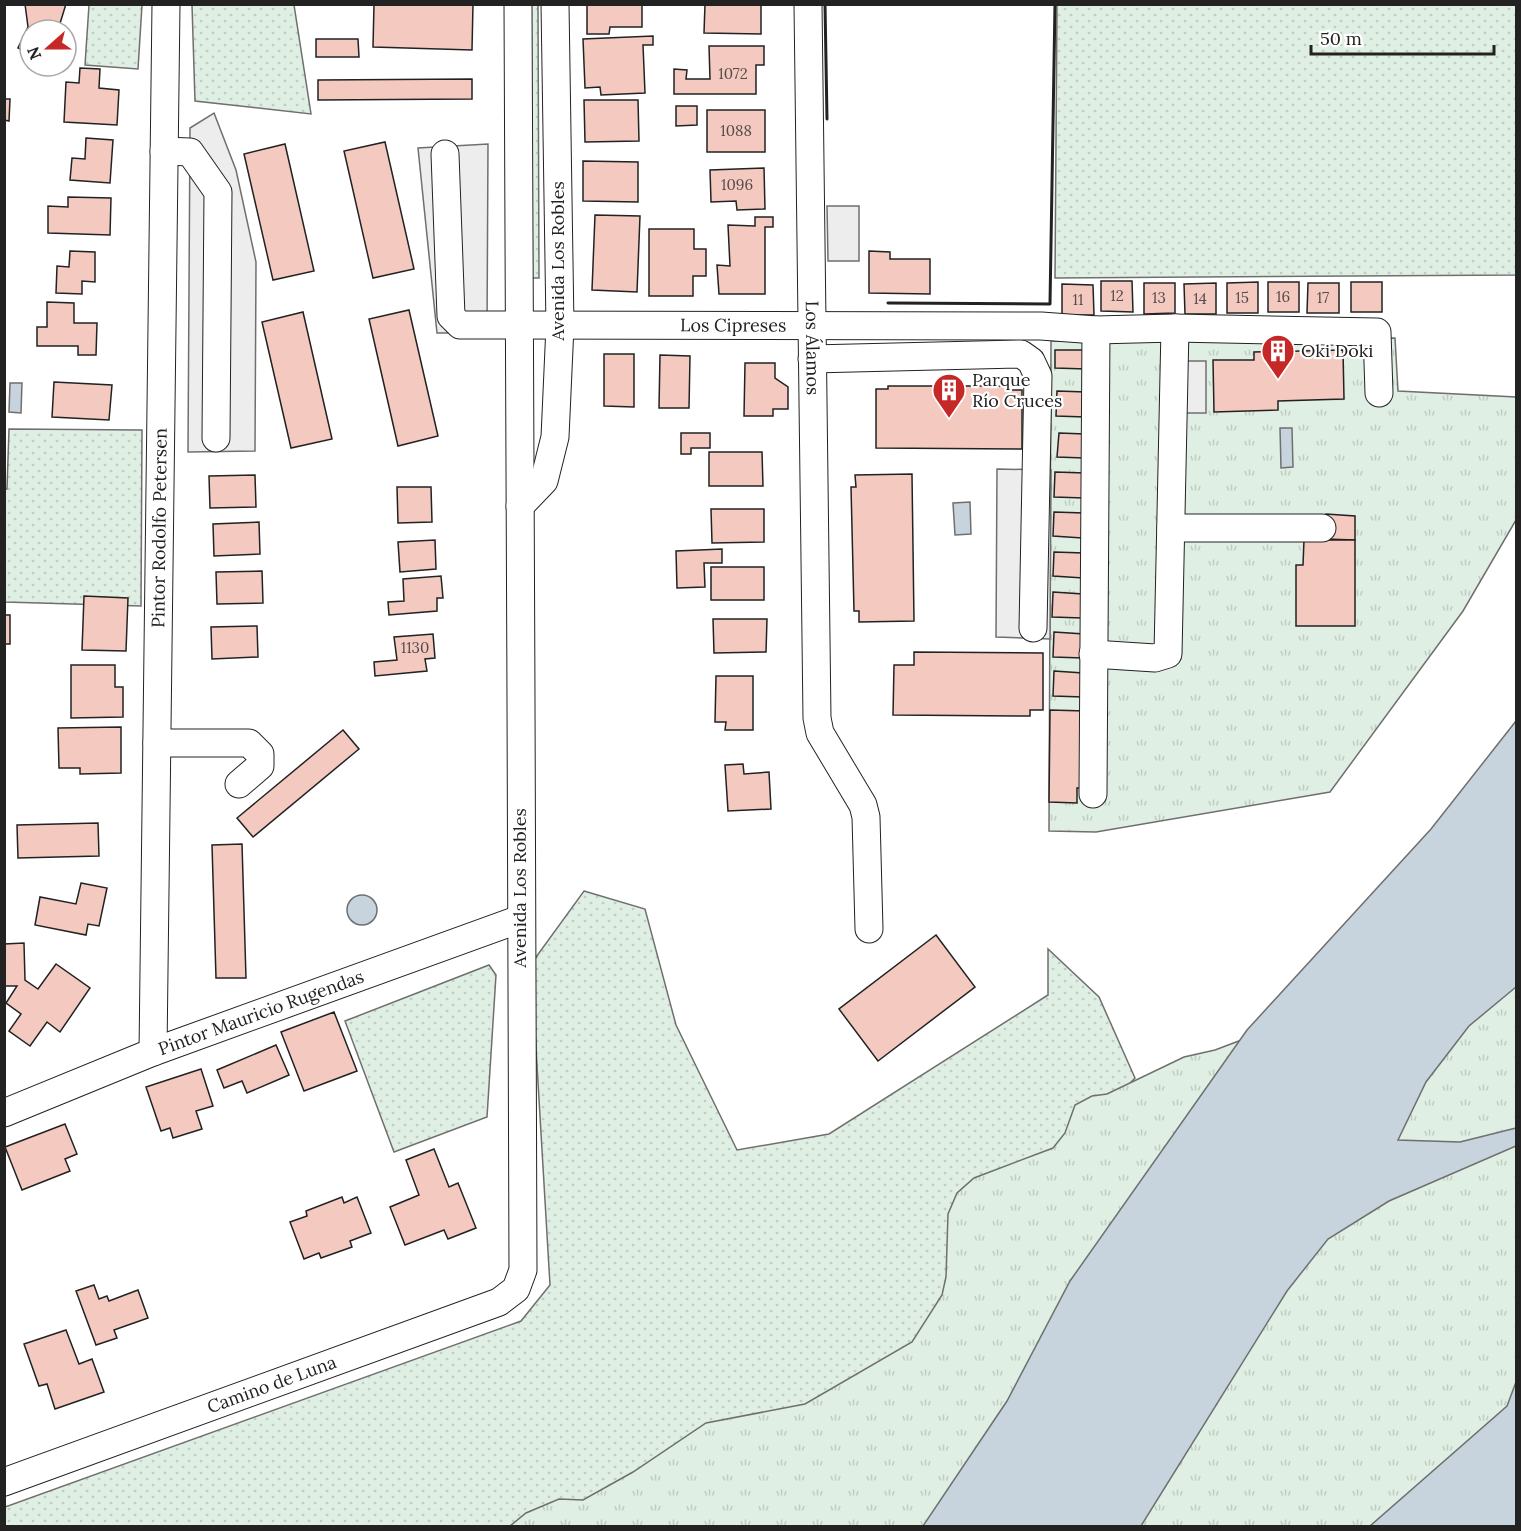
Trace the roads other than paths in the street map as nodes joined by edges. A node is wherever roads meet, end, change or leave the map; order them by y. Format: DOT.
graph roads {
  1 [pos="166,4"];
  2 [pos="518,4"];
  3 [pos="555,4"];
  4 [pos="808,4"];
  5 [pos="164,151"];
  6 [pos="445,154"];
  7 [pos="812,325"];
  8 [pos="521,326"];
  9 [pos="560,326"];
  10 [pos="1175,328"];
  11 [pos="1096,330"];
  12 [pos="813,359"];
  13 [pos="1379,393"];
  14 [pos="216,438"];
  15 [pos="520,507"];
  16 [pos="1171,528"];
  17 [pos="1322,528"];
  18 [pos="1033,628"];
  19 [pos="1093,654"];
  20 [pos="157,743"];
  21 [pos="239,784"];
  22 [pos="1093,794"];
  23 [pos="520,919"];
  24 [pos="869,929"];
  25 [pos="153,1052"];
  26 [pos="4,1113"];
  27 [pos="523,1270"];
  28 [pos="4,1482"];
  1 -- 5 [label="street, Pintor Rodolfo Petersen"];
  2 -- 8 [label="street, Avenida Los Robles"];
  3 -- 9 [label="street, Avenida Los Robles"];
  4 -- 7 [label="street, Los Álamos"];
  5 -- 14 [label="street"];
  5 -- 20 [label="street, Pintor Rodolfo Petersen"];
  6 -- 8 [label="street, Los Cipreses"];
  7 -- 9 [label="street, Los Cipreses"];
  7 -- 11 [label="street, Los Cipreses"];
  7 -- 12 [label="street, Los Álamos"];
  8 -- 9 [label="street, Los Cipreses"];
  8 -- 15 [label="street, Avenida Los Robles"];
  9 -- 15 [label="street, Avenida Los Robles"];
  10 -- 11 [label="street, Los Cipreses"];
  10 -- 13 [label="street, Los Cipreses"];
  10 -- 16 [label="street"];
  11 -- 19 [label="street"];
  12 -- 18 [label="street"];
  12 -- 24 [label="street, Los Álamos"];
  15 -- 23 [label="street, Avenida Los Robles"];
  16 -- 17 [label="street"];
  16 -- 19 [label="street"];
  19 -- 22 [label="street"];
  20 -- 21 [label="street"];
  20 -- 25 [label="street, Pintor Rodolfo Petersen"];
  23 -- 25 [label="street, Pintor Mauricio Rugendas"];
  23 -- 27 [label="street, Avenida Los Robles"];
  25 -- 26 [label="street, Pintor Mauricio Rugendas"];
  27 -- 28 [label="street, Camino de Luna"];
}
